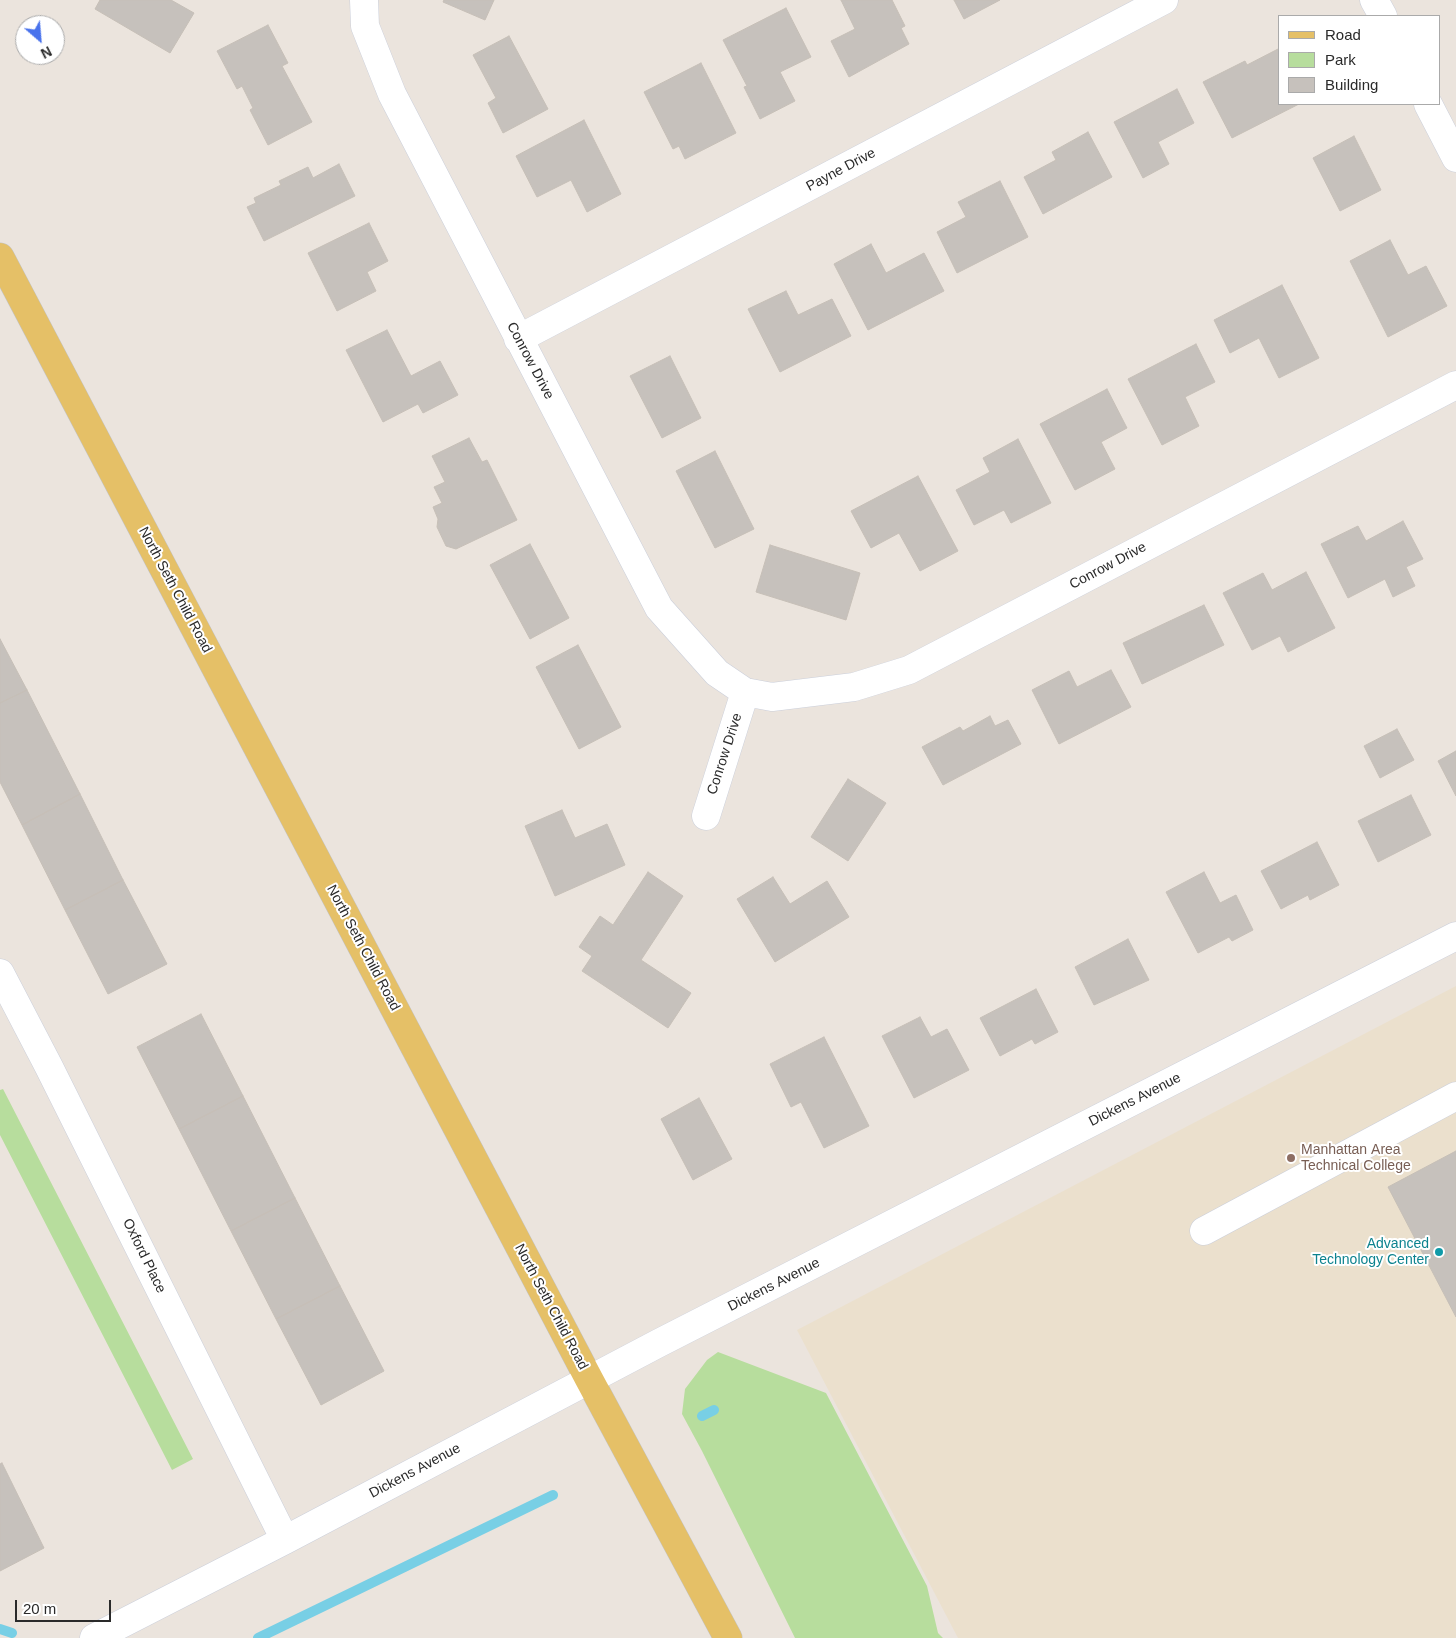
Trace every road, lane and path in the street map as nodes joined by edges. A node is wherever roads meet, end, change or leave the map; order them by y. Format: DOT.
graph roads {
  1 [pos="364,0"];
  2 [pos="1164,0"];
  3 [pos="1374,0"];
  4 [pos="1382,15"];
  5 [pos="1429,105"];
  6 [pos="1456,158"];
  7 [pos="0,257"];
  8 [pos="518,340"];
  9 [pos="1456,385"];
  10 [pos="745,692"];
  11 [pos="706,816"];
  12 [pos="1456,936"];
  13 [pos="0,973"];
  14 [pos="1456,1096"];
  15 [pos="1204,1231"];
  16 [pos="590,1379"];
  17 [pos="285,1540"];
  18 [pos="94,1638"];
  19 [pos="728,1638"];
  1 -- 8 [label="street, Conrow Drive"];
  2 -- 8 [label="street, Payne Drive"];
  3 -- 4 [label="street"];
  5 -- 6 [label="street"];
  7 -- 16 [label="main road, North Seth Child Road"];
  8 -- 10 [label="street, Conrow Drive"];
  9 -- 10 [label="street, Conrow Drive"];
  10 -- 11 [label="street, Conrow Drive"];
  12 -- 16 [label="street, Dickens Avenue"];
  13 -- 17 [label="street, Oxford Place"];
  14 -- 15 [label="street"];
  16 -- 17 [label="street, Dickens Avenue"];
  16 -- 19 [label="main road, North Seth Child Road"];
  17 -- 18 [label="street, Dickens Avenue"];
}
